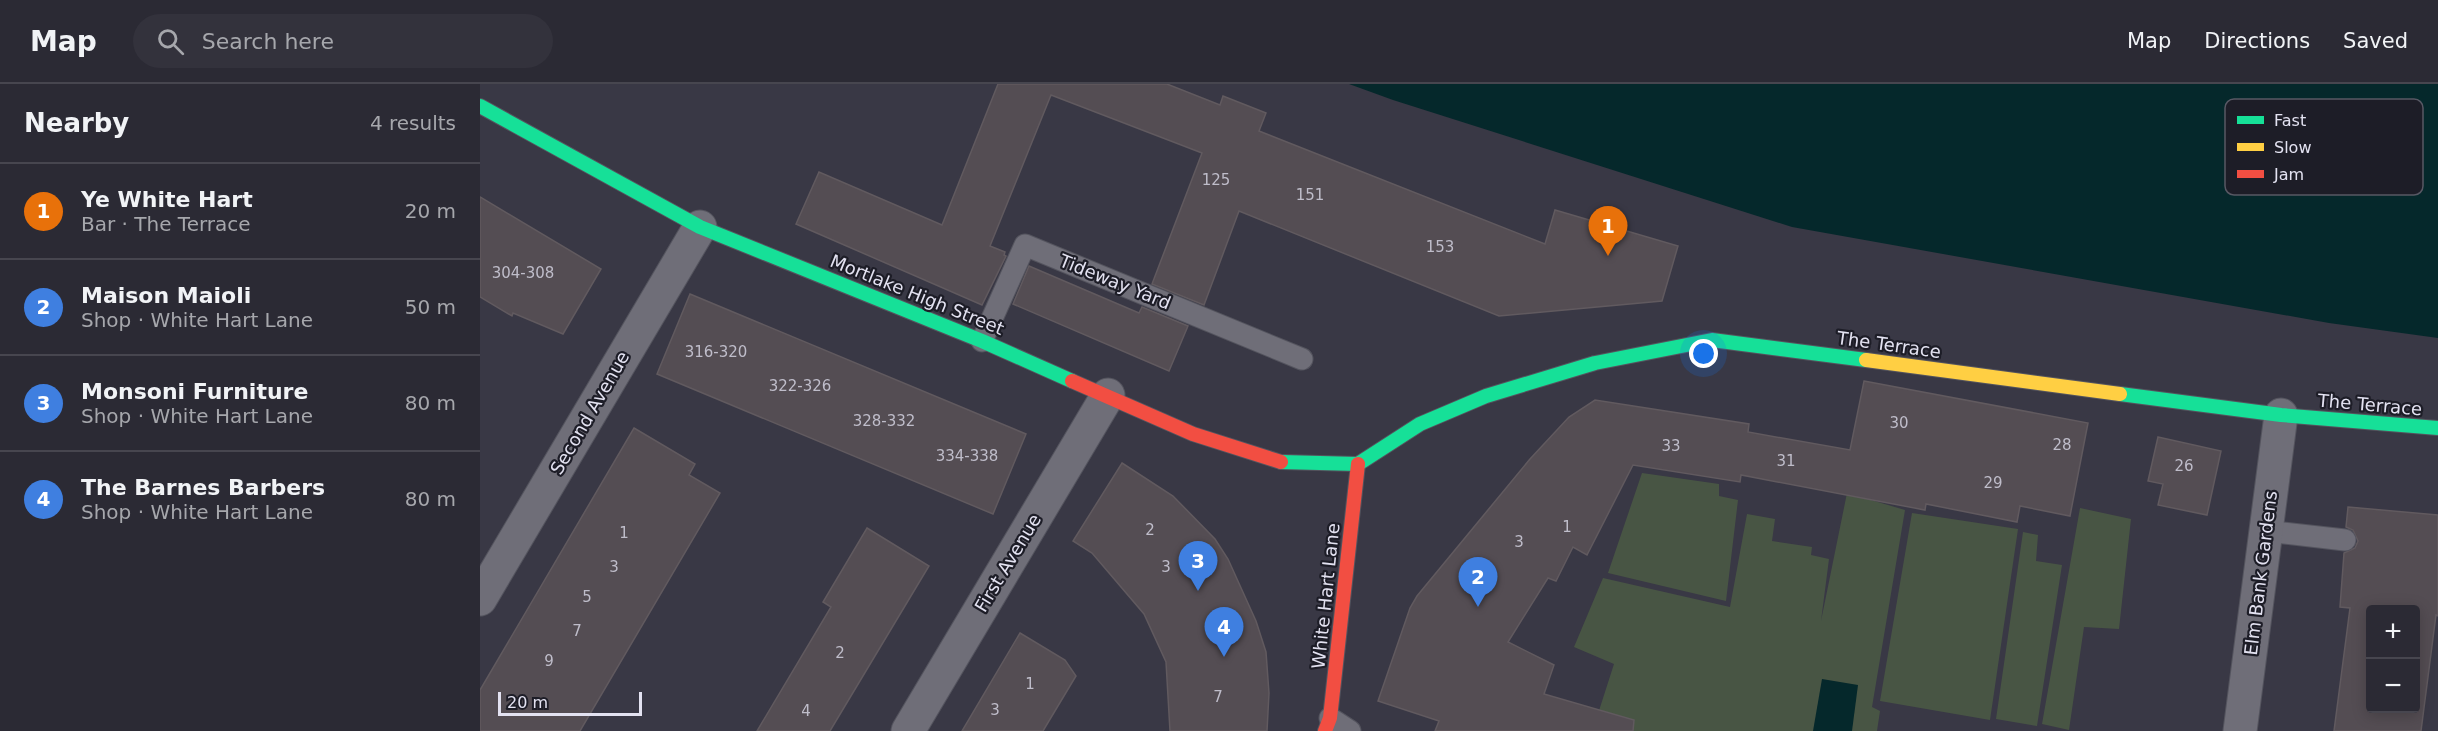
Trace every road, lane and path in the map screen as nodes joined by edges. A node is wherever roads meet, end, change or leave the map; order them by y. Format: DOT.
graph roads {
  1 [pos="480,106"];
  2 [pos="700,227"];
  3 [pos="982,341"];
  4 [pos="1302,359"];
  5 [pos="1108,395"];
  6 [pos="2281,415"];
  7 [pos="2438,428"];
  8 [pos="1358,464"];
  9 [pos="2266,531"];
  10 [pos="2345,540"];
  11 [pos="480,598"];
  12 [pos="1327,725"];
  13 [pos="908,731"];
  14 [pos="1350,731"];
  15 [pos="2240,731"];
  1 -- 2 [label="main road, Mortlake High Street"];
  2 -- 3 [label="main road, Mortlake High Street"];
  2 -- 11 [label="street, Second Avenue"];
  3 -- 4 [label="lane, Tideway Yard"];
  3 -- 5 [label="main road, Mortlake High Street"];
  5 -- 8 [label="main road, Mortlake High Street"];
  5 -- 13 [label="street, First Avenue"];
  6 -- 7 [label="main road, The Terrace"];
  6 -- 8 [label="main road, The Terrace"];
  6 -- 9 [label="street, Elm Bank Gardens"];
  8 -- 12 [label="main road, White Hart Lane"];
  9 -- 10 [label="lane"];
  9 -- 15 [label="street, Elm Bank Gardens"];
  12 -- 14 [label="lane"];
}
